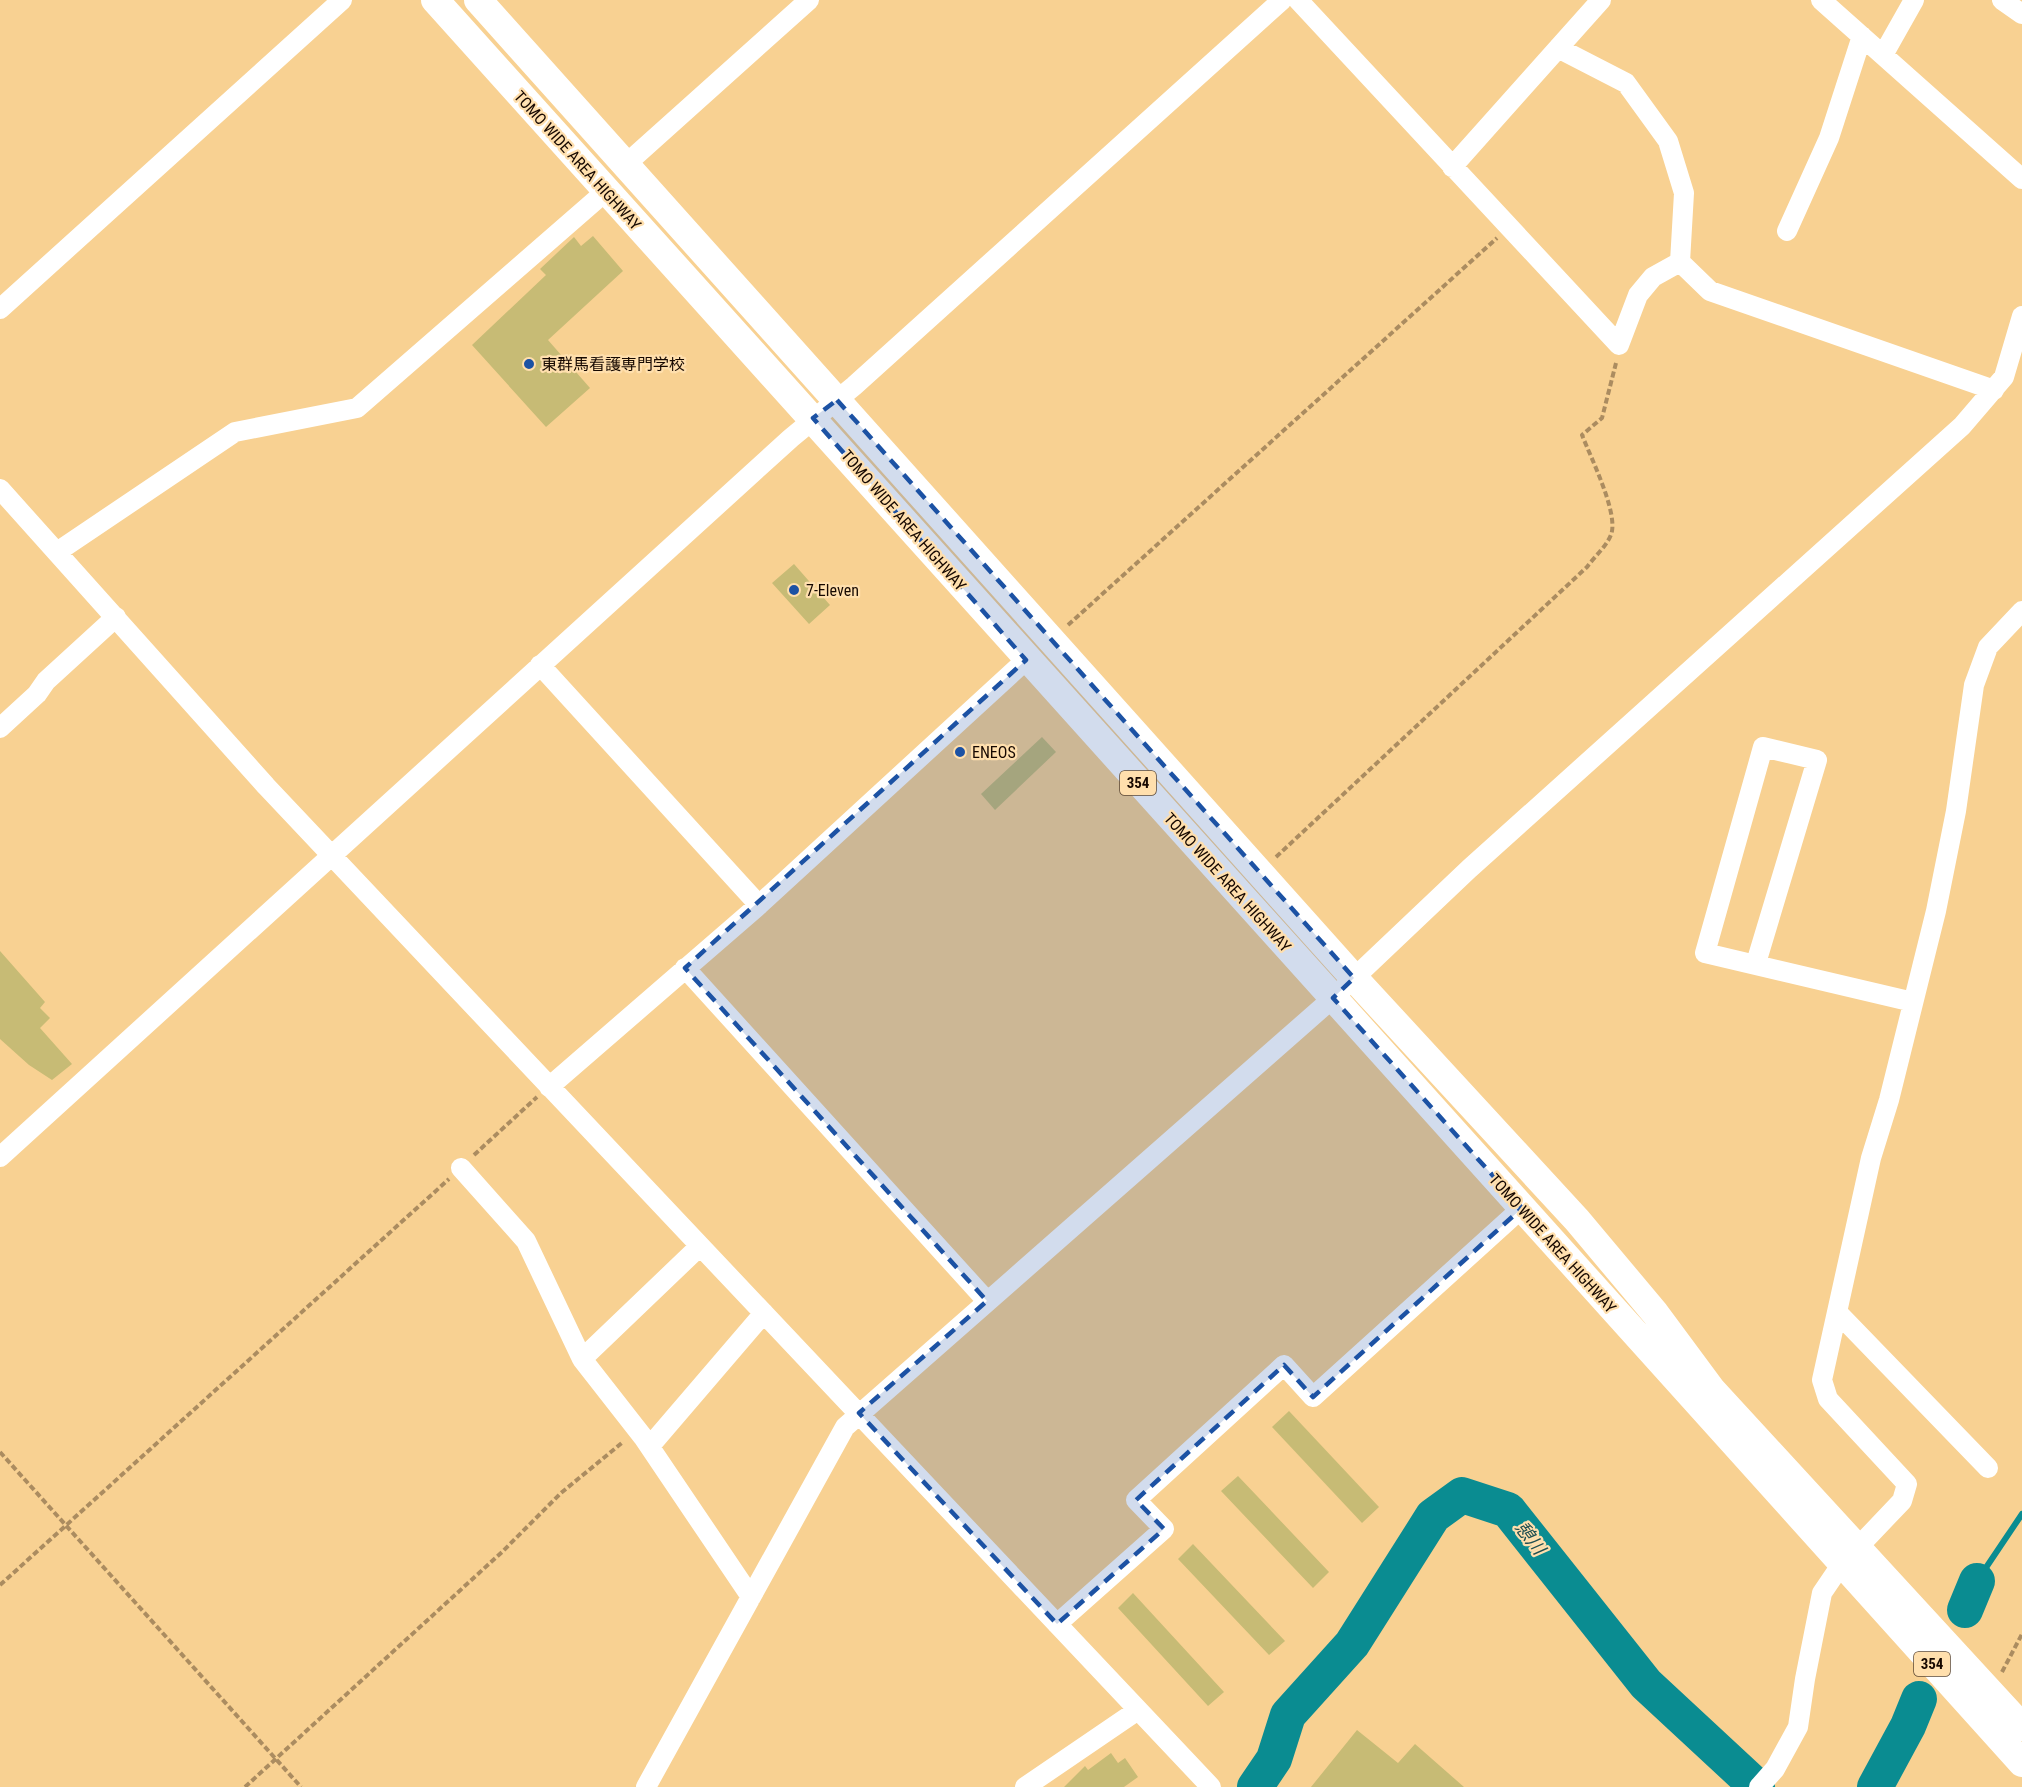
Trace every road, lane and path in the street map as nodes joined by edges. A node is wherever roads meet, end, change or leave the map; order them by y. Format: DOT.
graph roads {
  1 [pos="342,0"];
  2 [pos="435,0"];
  3 [pos="478,0"];
  4 [pos="809,0"];
  5 [pos="1282,0"];
  6 [pos="1298,0"];
  7 [pos="1601,0"];
  8 [pos="1821,0"];
  9 [pos="1914,0"];
  10 [pos="2002,0"];
  11 [pos="2022,14"];
  12 [pos="1862,36"];
  13 [pos="1558,48"];
  14 [pos="1883,55"];
  15 [pos="626,165"];
  16 [pos="1452,167"];
  17 [pos="2022,179"];
  18 [pos="605,192"];
  19 [pos="1508,228"];
  20 [pos="1787,231"];
  21 [pos="1680,262"];
  22 [pos="0,309"];
  23 [pos="2022,316"];
  24 [pos="1619,345"];
  25 [pos="1994,390"];
  26 [pos="837,400"];
  27 [pos="813,418"];
  28 [pos="0,489"];
  29 [pos="57,552"];
  30 [pos="2022,611"];
  31 [pos="116,618"];
  32 [pos="1052,640"];
  33 [pos="1026,660"];
  34 [pos="540,664"];
  35 [pos="0,728"];
  36 [pos="332,856"];
  37 [pos="1260,873"];
  38 [pos="759,905"];
  39 [pos="1756,963"];
  40 [pos="686,968"];
  41 [pos="1353,978"];
  42 [pos="1333,998"];
  43 [pos="1912,1002"];
  44 [pos="549,1087"];
  45 [pos="0,1157"];
  46 [pos="461,1167"];
  47 [pos="1522,1208"];
  48 [pos="700,1246"];
  49 [pos="987,1301"];
  50 [pos="1837,1312"];
  51 [pos="764,1313"];
  52 [pos="582,1359"];
  53 [pos="859,1413"];
  54 [pos="638,1430"];
  55 [pos="650,1446"];
  56 [pos="0,1452"];
  57 [pos="1988,1468"];
  58 [pos="66,1526"];
  59 [pos="1849,1557"];
  60 [pos="0,1585"];
  61 [pos="751,1597"];
  62 [pos="1057,1624"];
  63 [pos="2022,1634"];
  64 [pos="1991,1694"];
  65 [pos="1138,1710"];
  66 [pos="2022,1727"];
  67 [pos="276,1759"];
  68 [pos="2022,1763"];
  69 [pos="245,1787"];
  70 [pos="301,1787"];
  71 [pos="646,1787"];
  72 [pos="1025,1787"];
  73 [pos="1211,1787"];
  74 [pos="1760,1787"];
  1 -- 22 [label="street"];
  2 -- 18 [label="highway, TOMO WIDE AREA HIGHWAY / 354"];
  3 -- 15 [label="highway, TOMO WIDE AREA HIGHWAY / 354"];
  4 -- 15 [label="street"];
  5 -- 26 [label="street"];
  6 -- 16 [label="street"];
  7 -- 13 [label="street"];
  8 -- 12 [label="street"];
  9 -- 14 [label="street"];
  10 -- 11 [label="street"];
  12 -- 14 [label="street"];
  12 -- 20 [label="street"];
  13 -- 16 [label="street"];
  13 -- 21 [label="street"];
  14 -- 17 [label="street"];
  15 -- 26 [label="highway, TOMO WIDE AREA HIGHWAY / 354"];
  16 -- 19 [label="street"];
  18 -- 27 [label="highway, TOMO WIDE AREA HIGHWAY / 354"];
  18 -- 29 [label="street"];
  19 -- 24 [label="street"];
  19 -- 32 [label="path"];
  21 -- 24 [label="street"];
  21 -- 25 [label="street"];
  23 -- 25 [label="street"];
  24 -- 37 [label="path"];
  25 -- 41 [label="street"];
  26 -- 27 [label="street"];
  26 -- 32 [label="highway, TOMO WIDE AREA HIGHWAY / 354"];
  27 -- 33 [label="highway, TOMO WIDE AREA HIGHWAY / 354"];
  27 -- 34 [label="street"];
  28 -- 29 [label="street"];
  29 -- 31 [label="street"];
  30 -- 43 [label="street"];
  31 -- 35 [label="street"];
  31 -- 36 [label="street"];
  32 -- 37 [label="highway, TOMO WIDE AREA HIGHWAY / 354"];
  33 -- 38 [label="street"];
  33 -- 42 [label="highway, TOMO WIDE AREA HIGHWAY / 354"];
  34 -- 36 [label="street"];
  34 -- 38 [label="street"];
  36 -- 44 [label="street"];
  36 -- 45 [label="street"];
  37 -- 41 [label="highway, TOMO WIDE AREA HIGHWAY / 354"];
  38 -- 40 [label="street"];
  39 -- 39 [label="street"];
  39 -- 43 [label="street"];
  40 -- 44 [label="street"];
  40 -- 49 [label="street"];
  41 -- 42 [label="street"];
  41 -- 59 [label="highway, TOMO WIDE AREA HIGHWAY / 354"];
  42 -- 47 [label="highway, TOMO WIDE AREA HIGHWAY / 354"];
  42 -- 49 [label="street"];
  43 -- 50 [label="street"];
  44 -- 46 [label="path"];
  44 -- 48 [label="street"];
  46 -- 52 [label="street"];
  46 -- 58 [label="path"];
  47 -- 59 [label="highway, TOMO WIDE AREA HIGHWAY / 354"];
  47 -- 62 [label="street"];
  48 -- 51 [label="street"];
  48 -- 52 [label="street"];
  49 -- 53 [label="street"];
  50 -- 57 [label="street"];
  50 -- 59 [label="street"];
  51 -- 53 [label="street"];
  51 -- 55 [label="street"];
  52 -- 54 [label="street"];
  53 -- 61 [label="street"];
  53 -- 62 [label="street"];
  54 -- 55 [label="street"];
  54 -- 67 [label="path"];
  55 -- 61 [label="street"];
  56 -- 58 [label="path"];
  58 -- 60 [label="path"];
  58 -- 67 [label="path"];
  59 -- 64 [label="highway, TOMO WIDE AREA HIGHWAY / 354"];
  59 -- 68 [label="highway, TOMO WIDE AREA HIGHWAY / 354"];
  59 -- 74 [label="street"];
  61 -- 71 [label="street"];
  62 -- 65 [label="street"];
  63 -- 64 [label="path"];
  64 -- 66 [label="highway, TOMO WIDE AREA HIGHWAY / 354"];
  65 -- 72 [label="street"];
  65 -- 73 [label="street"];
  67 -- 69 [label="path"];
  67 -- 70 [label="path"];
}
